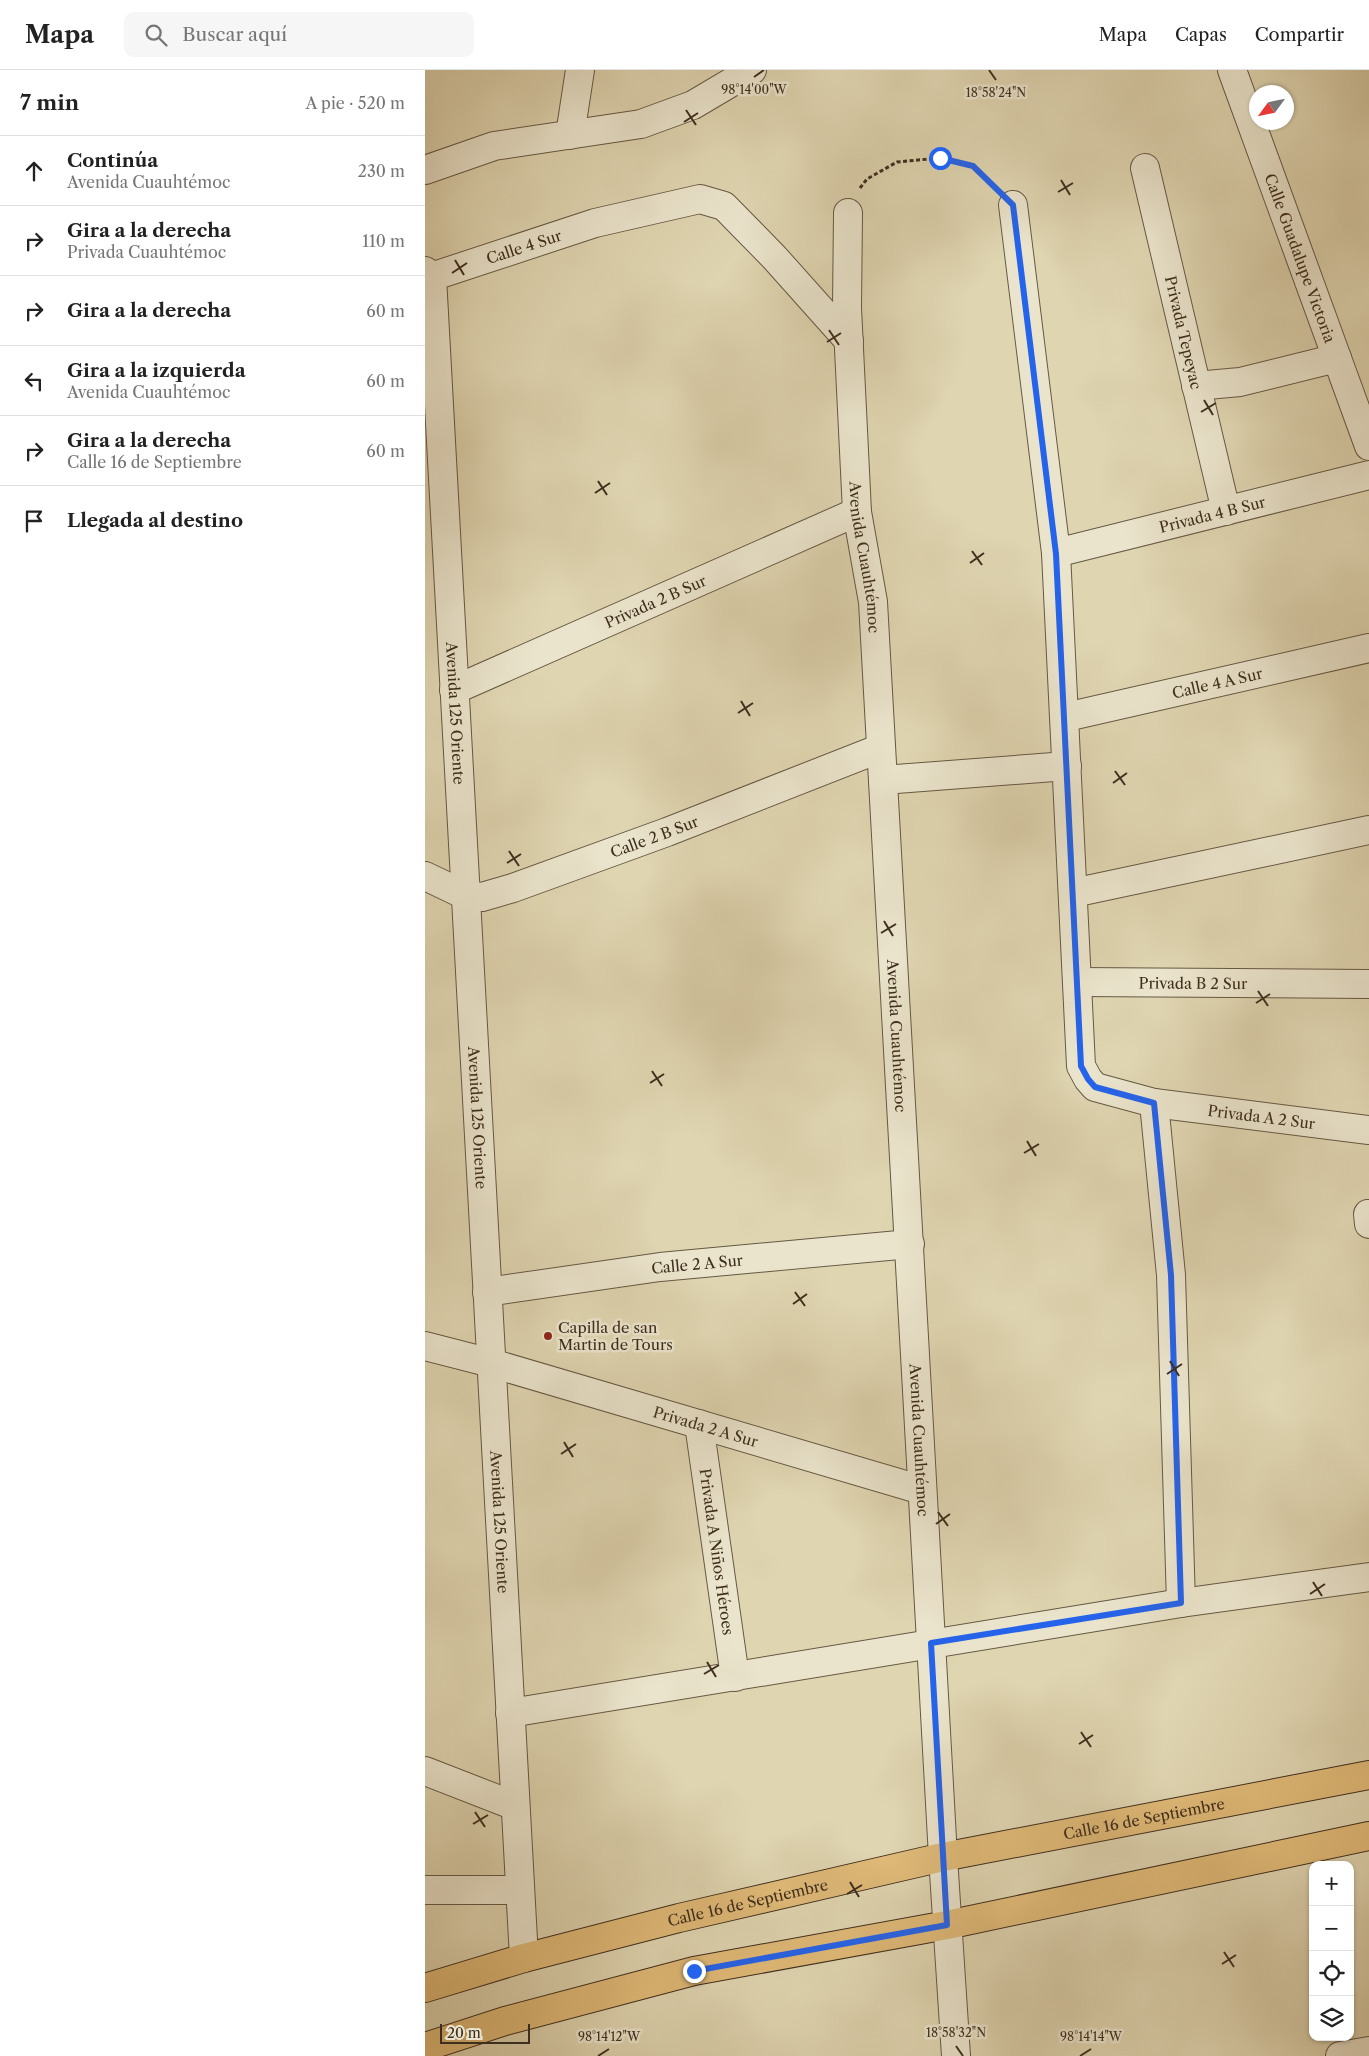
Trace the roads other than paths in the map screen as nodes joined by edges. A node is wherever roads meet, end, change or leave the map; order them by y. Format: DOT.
graph roads {
  1 [pos="580,70"];
  2 [pos="752,70"];
  3 [pos="1233,70"];
  4 [pos="571,135"];
  5 [pos="1145,168"];
  6 [pos="425,170"];
  7 [pos="1013,205"];
  8 [pos="848,213"];
  9 [pos="427,276"];
  10 [pos="849,341"];
  11 [pos="1337,358"];
  12 [pos="1195,386"];
  13 [pos="1369,446"];
  14 [pos="1369,475"];
  15 [pos="1226,511"];
  16 [pos="857,512"];
  17 [pos="1056,554"];
  18 [pos="1369,648"];
  19 [pos="454,690"];
  20 [pos="1065,717"];
  21 [pos="881,748"];
  22 [pos="1067,766"];
  23 [pos="883,780"];
  24 [pos="1369,830"];
  25 [pos="425,876"];
  26 [pos="1073,893"];
  27 [pos="465,894"];
  28 [pos="1078,982"];
  29 [pos="1369,984"];
  30 [pos="1154,1103"];
  31 [pos="1369,1130"];
  32 [pos="909,1244"];
  33 [pos="487,1292"];
  34 [pos="425,1346"];
  35 [pos="491,1363"];
  36 [pos="699,1424"];
  37 [pos="922,1490"];
  38 [pos="1369,1577"];
  39 [pos="1181,1603"];
  40 [pos="931,1643"];
  41 [pos="735,1677"];
  42 [pos="510,1713"];
  43 [pos="425,1771"];
  44 [pos="1369,1775"];
  45 [pos="515,1806"];
  46 [pos="1369,1836"];
  47 [pos="943,1857"];
  48 [pos="425,1890"];
  49 [pos="520,1890"];
  50 [pos="947,1925"];
  51 [pos="523,1958"];
  52 [pos="425,1988"];
  53 [pos="425,2046"];
  54 [pos="1369,2052"];
  55 [pos="956,2056"];
  56 [pos="1340,2056"];
  1 -- 4 [label="street"];
  2 -- 4 [label="street"];
  3 -- 11 [label="street, Calle Guadalupe Victoria"];
  4 -- 6 [label="street"];
  5 -- 12 [label="street, Privada Tepeyac"];
  7 -- 17 [label="street"];
  8 -- 10 [label="street, Avenida Cuauhtémoc"];
  9 -- 10 [label="street, Calle 4 Sur"];
  9 -- 19 [label="street, Avenida 125 Oriente"];
  10 -- 16 [label="street, Avenida Cuauhtémoc"];
  11 -- 12 [label="street, Privada Tepeyac"];
  11 -- 13 [label="street, Calle Guadalupe Victoria"];
  12 -- 15 [label="street"];
  14 -- 15 [label="street, Privada 4 B Sur"];
  15 -- 17 [label="street, Privada 4 B Sur"];
  16 -- 19 [label="street, Privada 2 B Sur"];
  16 -- 21 [label="street, Avenida Cuauhtémoc"];
  17 -- 20 [label="street"];
  18 -- 20 [label="street, Calle 4 A Sur"];
  19 -- 27 [label="street, Avenida 125 Oriente"];
  20 -- 22 [label="street"];
  21 -- 23 [label="street, Avenida Cuauhtémoc"];
  21 -- 27 [label="street, Calle 2 B Sur"];
  22 -- 23 [label="street"];
  22 -- 26 [label="street"];
  23 -- 32 [label="street, Avenida Cuauhtémoc"];
  24 -- 26 [label="street"];
  25 -- 27 [label="street, Calle 2 B Sur"];
  26 -- 28 [label="street"];
  27 -- 33 [label="street, Avenida 125 Oriente"];
  28 -- 29 [label="street, Privada B 2 Sur"];
  28 -- 30 [label="street"];
  30 -- 31 [label="street, Privada A 2 Sur"];
  30 -- 39 [label="street"];
  32 -- 33 [label="street, Calle 2 A Sur"];
  32 -- 37 [label="street, Avenida Cuauhtémoc"];
  33 -- 35 [label="street, Avenida 125 Oriente"];
  34 -- 35 [label="street"];
  35 -- 36 [label="street, Privada 2 A Sur"];
  35 -- 42 [label="street, Avenida 125 Oriente"];
  36 -- 37 [label="street, Privada 2 A Sur"];
  36 -- 41 [label="street, Privada A Niños Héroes"];
  37 -- 40 [label="street, Avenida Cuauhtémoc"];
  38 -- 39 [label="street"];
  39 -- 40 [label="street"];
  40 -- 41 [label="street"];
  40 -- 47 [label="street, Avenida Cuauhtémoc"];
  41 -- 42 [label="street"];
  42 -- 45 [label="street, Avenida 125 Oriente"];
  43 -- 45 [label="street"];
  44 -- 47 [label="main road, Calle 16 de Septiembre"];
  45 -- 49 [label="street, Avenida 125 Oriente"];
  46 -- 50 [label="main road"];
  47 -- 50 [label="street, Avenida Cuauhtémoc"];
  47 -- 51 [label="main road, Calle 16 de Septiembre"];
  48 -- 49 [label="street"];
  49 -- 51 [label="street, Avenida 125 Oriente"];
  50 -- 53 [label="main road"];
  50 -- 55 [label="street, Avenida Cuauhtémoc"];
  51 -- 52 [label="main road, Calle 16 de Septiembre"];
  54 -- 56 [label="street"];
}
